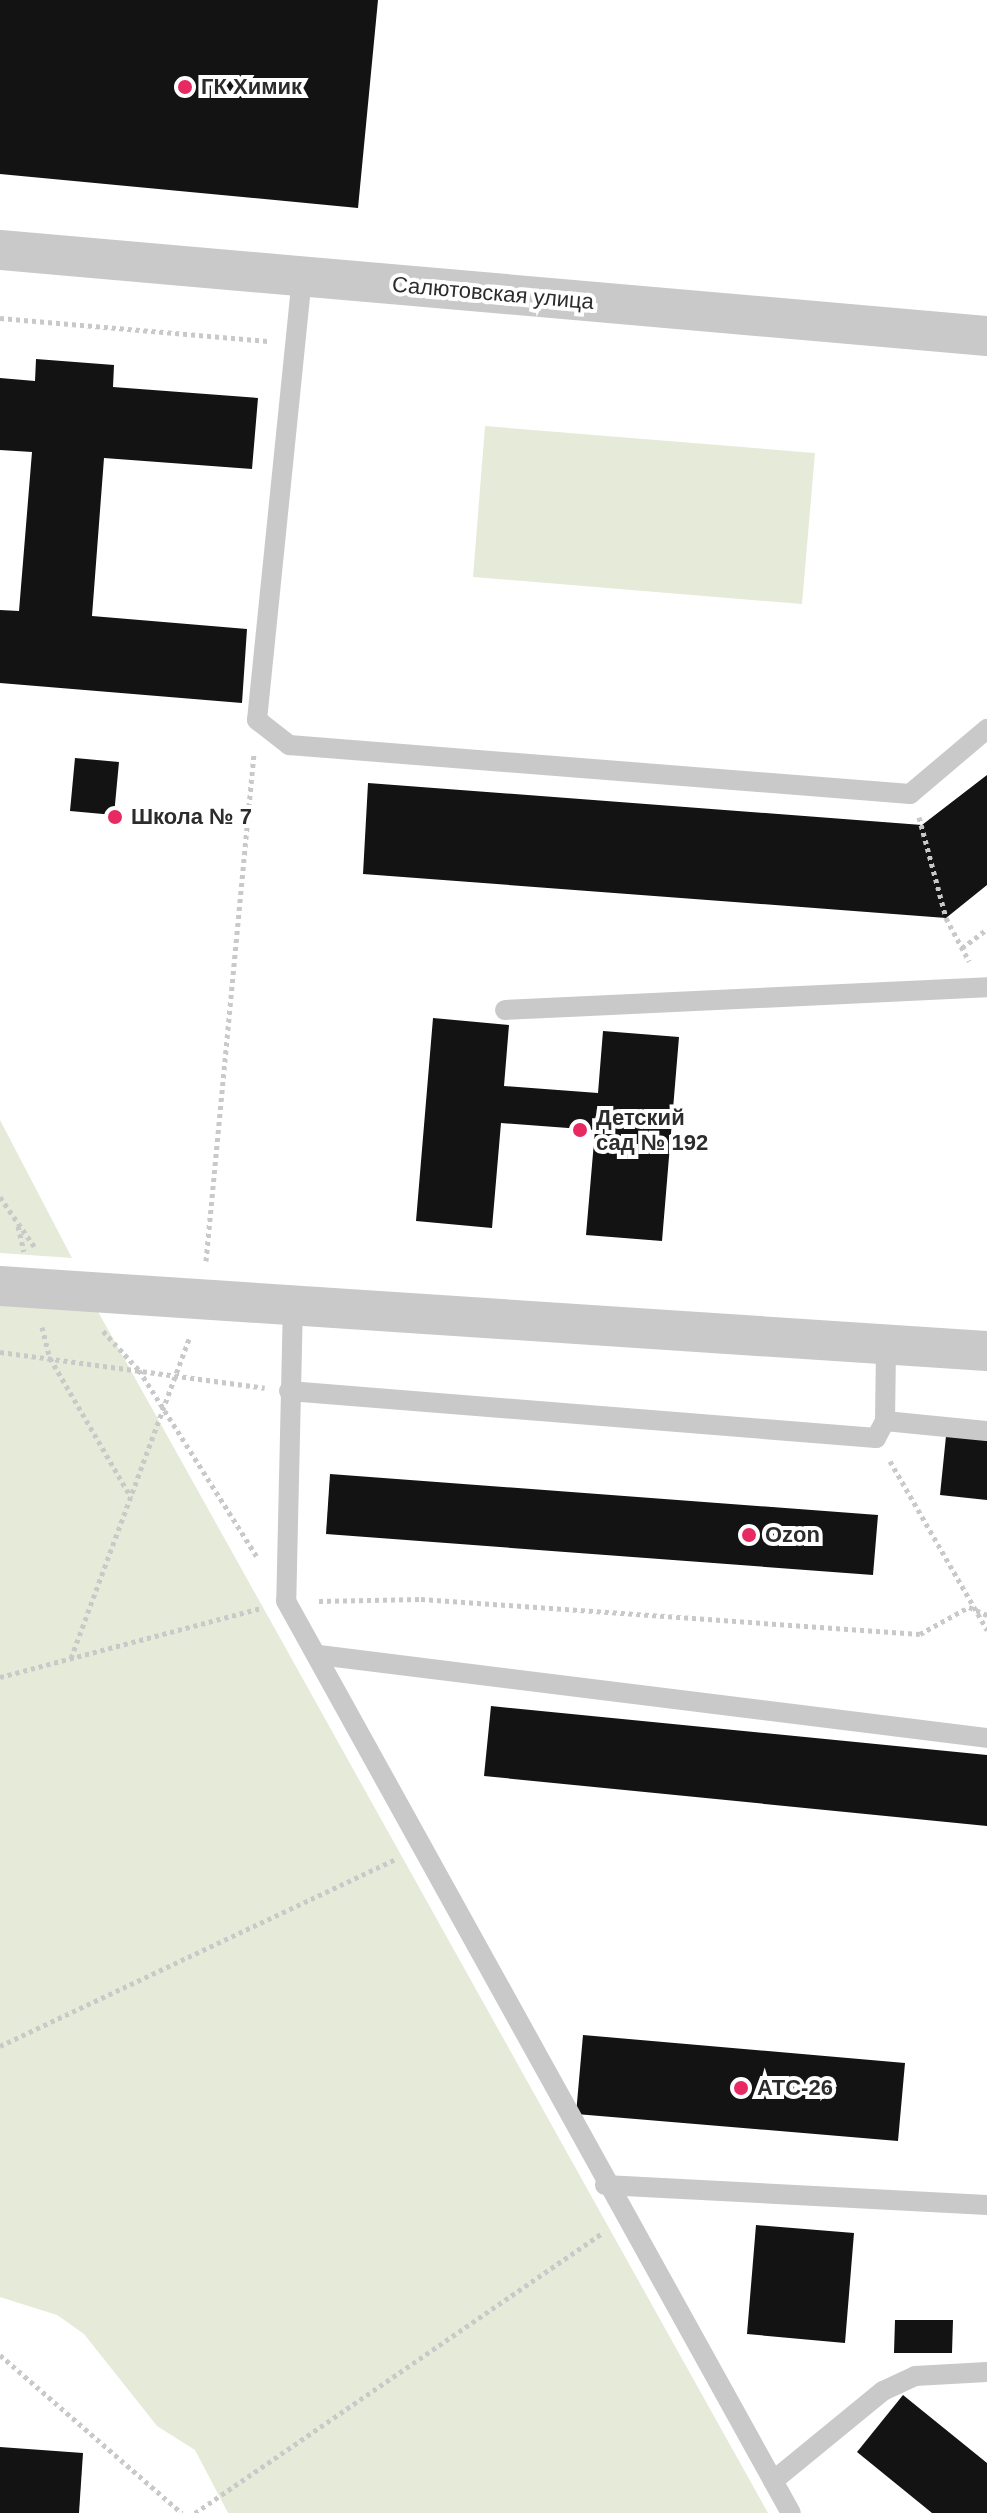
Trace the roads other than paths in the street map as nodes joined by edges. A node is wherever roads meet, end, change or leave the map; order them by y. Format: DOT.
graph roads {
  1 [pos="0,250"];
  2 [pos="302,277"];
  3 [pos="987,336"];
  4 [pos="987,729"];
  5 [pos="985,987"];
  6 [pos="505,1010"];
  7 [pos="32,1288"];
  8 [pos="293,1303"];
  9 [pos="886,1348"];
  10 [pos="987,1351"];
  11 [pos="289,1391"];
  12 [pos="880,1430"];
  13 [pos="987,1431"];
  14 [pos="319,1655"];
  15 [pos="987,1738"];
  16 [pos="605,2185"];
  17 [pos="987,2205"];
  18 [pos="987,2372"];
  19 [pos="773,2481"];
  20 [pos="791,2513"];
  1 -- 2 [label="street, Салютовская улица"];
  2 -- 3 [label="street, Салютовская улица"];
  2 -- 4 [label="lane"];
  5 -- 6 [label="lane"];
  7 -- 8 [label="street"];
  8 -- 9 [label="street"];
  8 -- 11 [label="lane"];
  9 -- 10 [label="street"];
  9 -- 12 [label="lane"];
  11 -- 12 [label="lane"];
  11 -- 14 [label="lane"];
  12 -- 13 [label="lane"];
  14 -- 15 [label="lane"];
  14 -- 16 [label="lane"];
  16 -- 17 [label="lane"];
  16 -- 19 [label="lane"];
  18 -- 19 [label="lane"];
  19 -- 20 [label="lane"];
}
